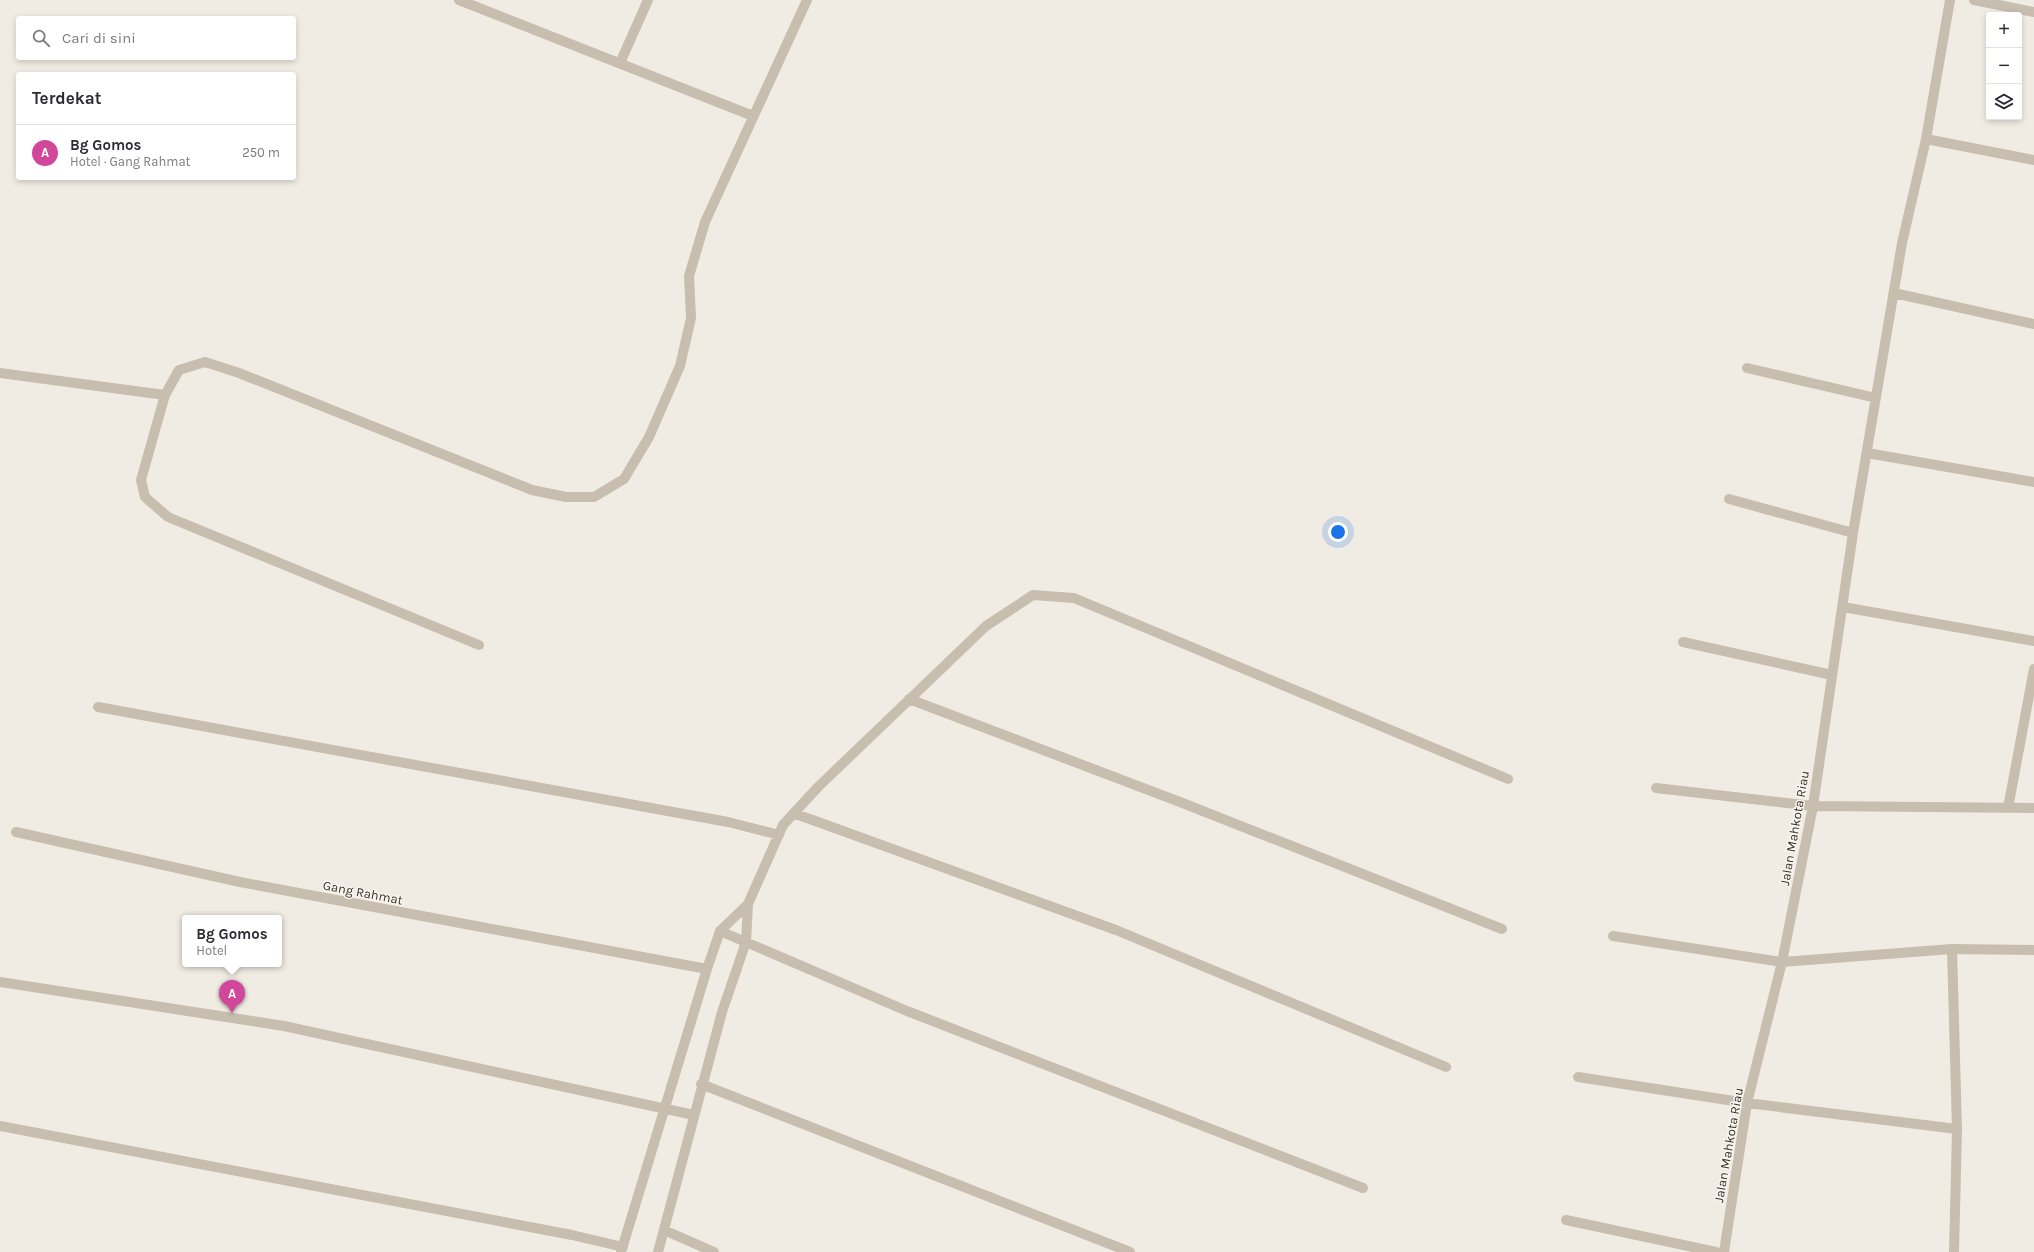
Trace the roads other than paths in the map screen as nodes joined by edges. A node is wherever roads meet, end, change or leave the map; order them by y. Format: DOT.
graph roads {
  1 [pos="648,0"];
  2 [pos="807,0"];
  3 [pos="1950,0"];
  4 [pos="1974,0"];
  5 [pos="466,1"];
  6 [pos="2034,12"];
  7 [pos="620,63"];
  8 [pos="753,116"];
  9 [pos="1926,139"];
  10 [pos="2034,160"];
  11 [pos="1894,293"];
  12 [pos="2034,324"];
  13 [pos="1747,368"];
  14 [pos="0,373"];
  15 [pos="165,395"];
  16 [pos="1876,398"];
  17 [pos="1867,453"];
  18 [pos="2034,482"];
  19 [pos="1729,499"];
  20 [pos="1853,533"];
  21 [pos="1843,606"];
  22 [pos="2034,641"];
  23 [pos="1683,642"];
  24 [pos="479,645"];
  25 [pos="2034,669"];
  26 [pos="1832,675"];
  27 [pos="909,699"];
  28 [pos="98,707"];
  29 [pos="1508,779"];
  30 [pos="1656,788"];
  31 [pos="1813,806"];
  32 [pos="2008,808"];
  33 [pos="2034,808"];
  34 [pos="796,814"];
  35 [pos="16,832"];
  36 [pos="778,835"];
  37 [pos="748,904"];
  38 [pos="1502,929"];
  39 [pos="720,931"];
  40 [pos="1613,936"];
  41 [pos="746,942"];
  42 [pos="1952,949"];
  43 [pos="2034,950"];
  44 [pos="1782,962"];
  45 [pos="707,970"];
  46 [pos="0,982"];
  47 [pos="1446,1067"];
  48 [pos="1578,1077"];
  49 [pos="701,1084"];
  50 [pos="1747,1103"];
  51 [pos="666,1109"];
  52 [pos="694,1115"];
  53 [pos="0,1126"];
  54 [pos="1957,1129"];
  55 [pos="1363,1188"];
  56 [pos="1566,1220"];
  57 [pos="664,1230"];
  58 [pos="622,1250"];
  59 [pos="658,1252"];
  60 [pos="714,1252"];
  61 [pos="1130,1252"];
  62 [pos="1716,1252"];
  63 [pos="1724,1252"];
  64 [pos="1954,1252"];
  1 -- 7 [label="street"];
  2 -- 8 [label="street"];
  3 -- 9 [label="street, Jalan Mahkota Riau"];
  4 -- 6 [label="street"];
  5 -- 7 [label="street"];
  7 -- 8 [label="street"];
  8 -- 15 [label="street"];
  9 -- 10 [label="street"];
  9 -- 11 [label="street, Jalan Mahkota Riau"];
  11 -- 12 [label="street"];
  11 -- 16 [label="street, Jalan Mahkota Riau"];
  13 -- 16 [label="street"];
  14 -- 15 [label="street"];
  15 -- 24 [label="street"];
  16 -- 17 [label="street, Jalan Mahkota Riau"];
  17 -- 18 [label="street"];
  17 -- 20 [label="street, Jalan Mahkota Riau"];
  19 -- 20 [label="street"];
  20 -- 21 [label="street, Jalan Mahkota Riau"];
  21 -- 22 [label="street"];
  21 -- 26 [label="street, Jalan Mahkota Riau"];
  23 -- 26 [label="street"];
  25 -- 32 [label="street"];
  26 -- 31 [label="street, Jalan Mahkota Riau"];
  27 -- 29 [label="street"];
  27 -- 34 [label="street"];
  27 -- 38 [label="street"];
  28 -- 36 [label="street"];
  30 -- 31 [label="street"];
  31 -- 32 [label="street"];
  31 -- 44 [label="street, Jalan Mahkota Riau"];
  32 -- 33 [label="street"];
  34 -- 36 [label="street"];
  34 -- 47 [label="street"];
  35 -- 45 [label="street, Gang Rahmat"];
  36 -- 37 [label="street"];
  37 -- 39 [label="street"];
  37 -- 41 [label="street"];
  39 -- 41 [label="street"];
  39 -- 45 [label="street"];
  40 -- 44 [label="street"];
  41 -- 49 [label="street"];
  41 -- 55 [label="street"];
  42 -- 43 [label="street"];
  42 -- 44 [label="street"];
  42 -- 54 [label="street"];
  44 -- 50 [label="street, Jalan Mahkota Riau"];
  45 -- 51 [label="street"];
  46 -- 51 [label="street"];
  48 -- 50 [label="street"];
  49 -- 52 [label="street"];
  49 -- 61 [label="street"];
  50 -- 54 [label="street"];
  50 -- 63 [label="street, Jalan Mahkota Riau"];
  51 -- 52 [label="street"];
  51 -- 58 [label="street"];
  52 -- 57 [label="street"];
  53 -- 58 [label="street"];
  54 -- 64 [label="street"];
  56 -- 62 [label="street"];
  57 -- 59 [label="street"];
  57 -- 60 [label="street"];
}
